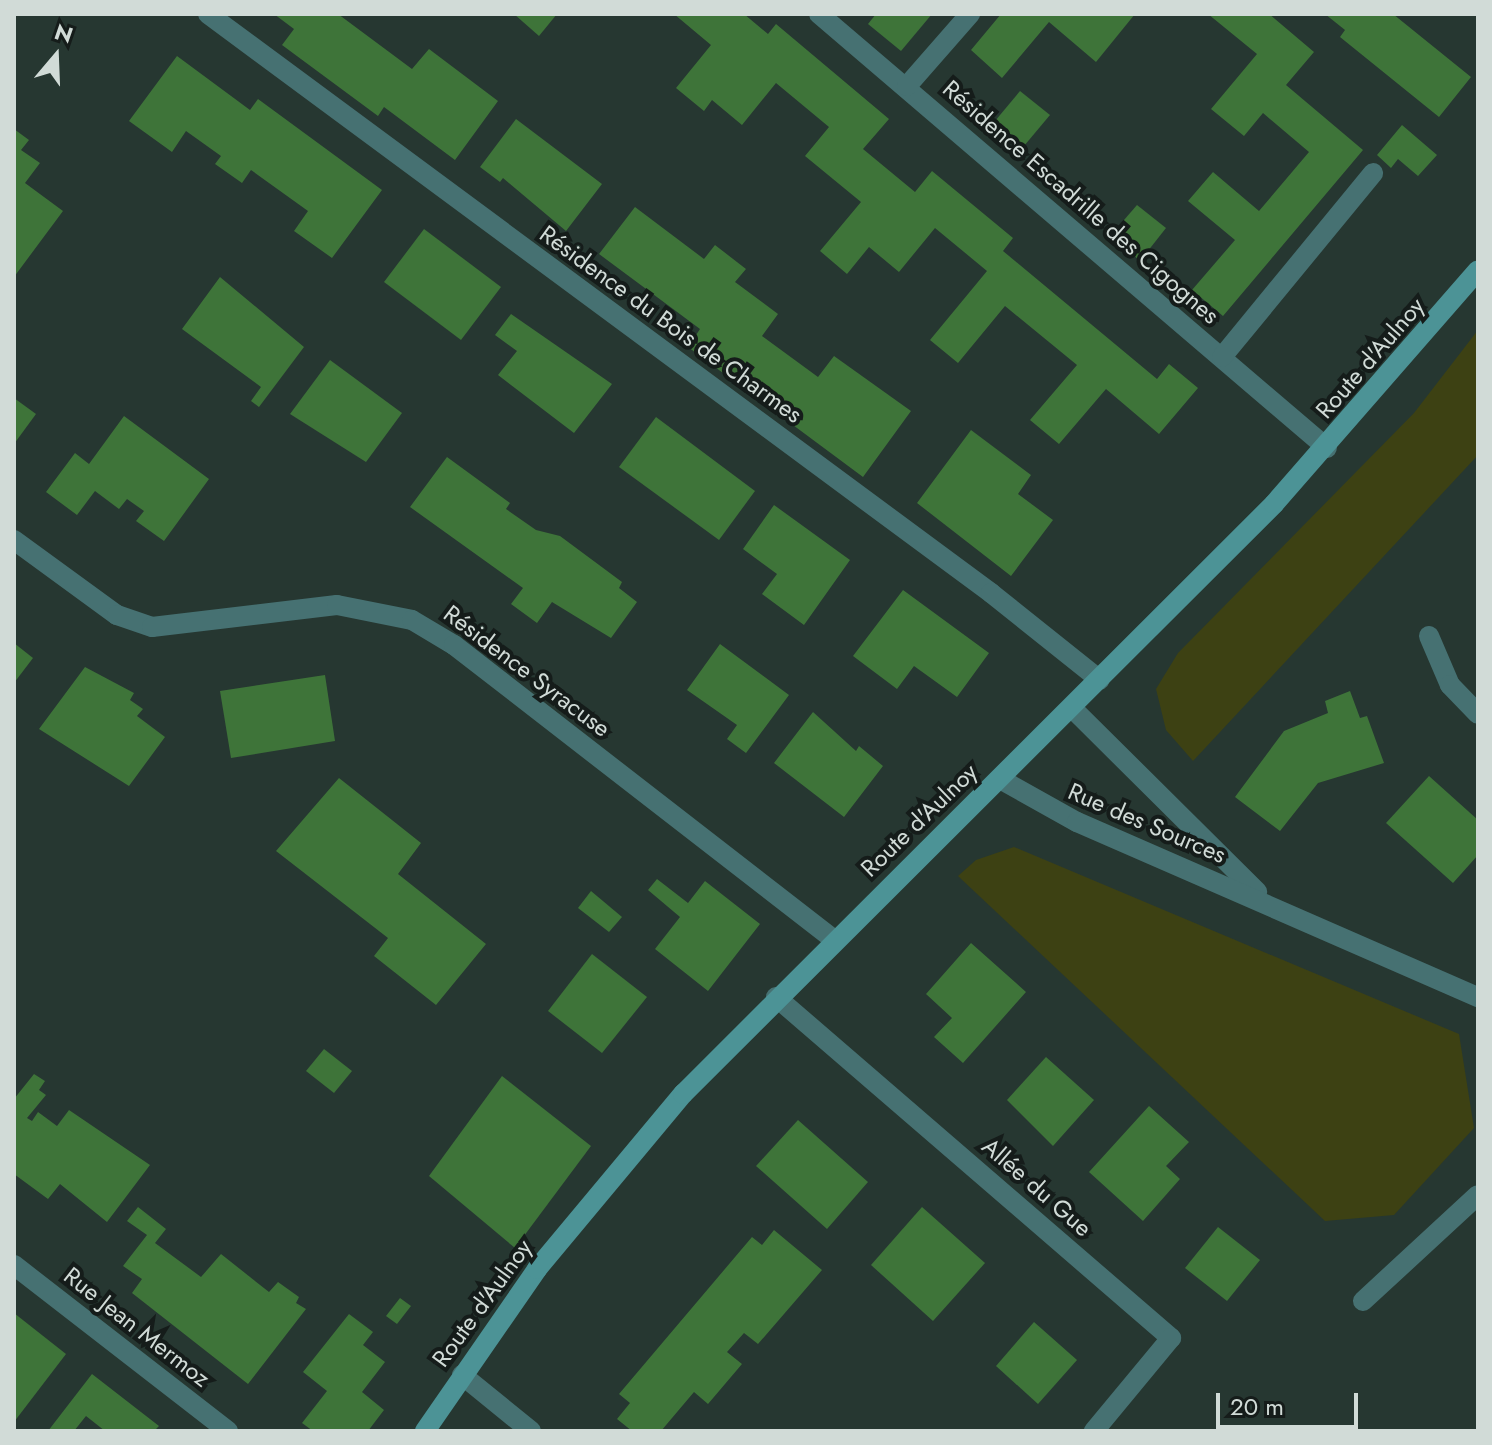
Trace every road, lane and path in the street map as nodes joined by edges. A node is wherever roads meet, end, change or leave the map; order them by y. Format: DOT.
graph roads {
  1 [pos="208,14"];
  2 [pos="819,14"];
  3 [pos="970,14"];
  4 [pos="907,86"];
  5 [pos="1373,173"];
  6 [pos="1478,270"];
  7 [pos="1222,357"];
  8 [pos="1327,448"];
  9 [pos="14,540"];
  10 [pos="1429,636"];
  11 [pos="1100,680"];
  12 [pos="1072,708"];
  13 [pos="1478,714"];
  14 [pos="1000,779"];
  15 [pos="1276,907"];
  16 [pos="833,939"];
  17 [pos="776,997"];
  18 [pos="1478,997"];
  19 [pos="1478,1195"];
  20 [pos="14,1265"];
  21 [pos="1363,1301"];
  22 [pos="462,1375"];
  23 [pos="228,1431"];
  24 [pos="425,1431"];
  25 [pos="531,1431"];
  26 [pos="1094,1431"];
  1 -- 11 [label="street, Résidence du Bois de Charmes"];
  2 -- 4 [label="street, Résidence Escadrille des Cigognes"];
  3 -- 4 [label="street, Résidence Escadrille des Cigognes"];
  4 -- 7 [label="street, Résidence Escadrille des Cigognes"];
  5 -- 7 [label="street, Résidence Escadrille des Cigognes"];
  6 -- 8 [label="street, Route d'Aulnoy"];
  7 -- 8 [label="street, Résidence Escadrille des Cigognes"];
  8 -- 11 [label="street, Route d'Aulnoy"];
  9 -- 16 [label="street, Résidence Syracuse"];
  10 -- 13 [label="street"];
  11 -- 12 [label="street, Route d'Aulnoy"];
  12 -- 14 [label="street, Route d'Aulnoy"];
  12 -- 15 [label="street, Rue des Sources"];
  14 -- 15 [label="street, Rue des Sources"];
  14 -- 16 [label="street, Route d'Aulnoy"];
  15 -- 18 [label="street, Rue des Sources"];
  16 -- 17 [label="street, Route d'Aulnoy"];
  17 -- 22 [label="street, Route d'Aulnoy"];
  17 -- 26 [label="street, Allée du Gue"];
  19 -- 21 [label="street"];
  20 -- 23 [label="street, Rue Jean Mermoz"];
  22 -- 24 [label="street, Route d'Aulnoy"];
  22 -- 25 [label="street"];
}
